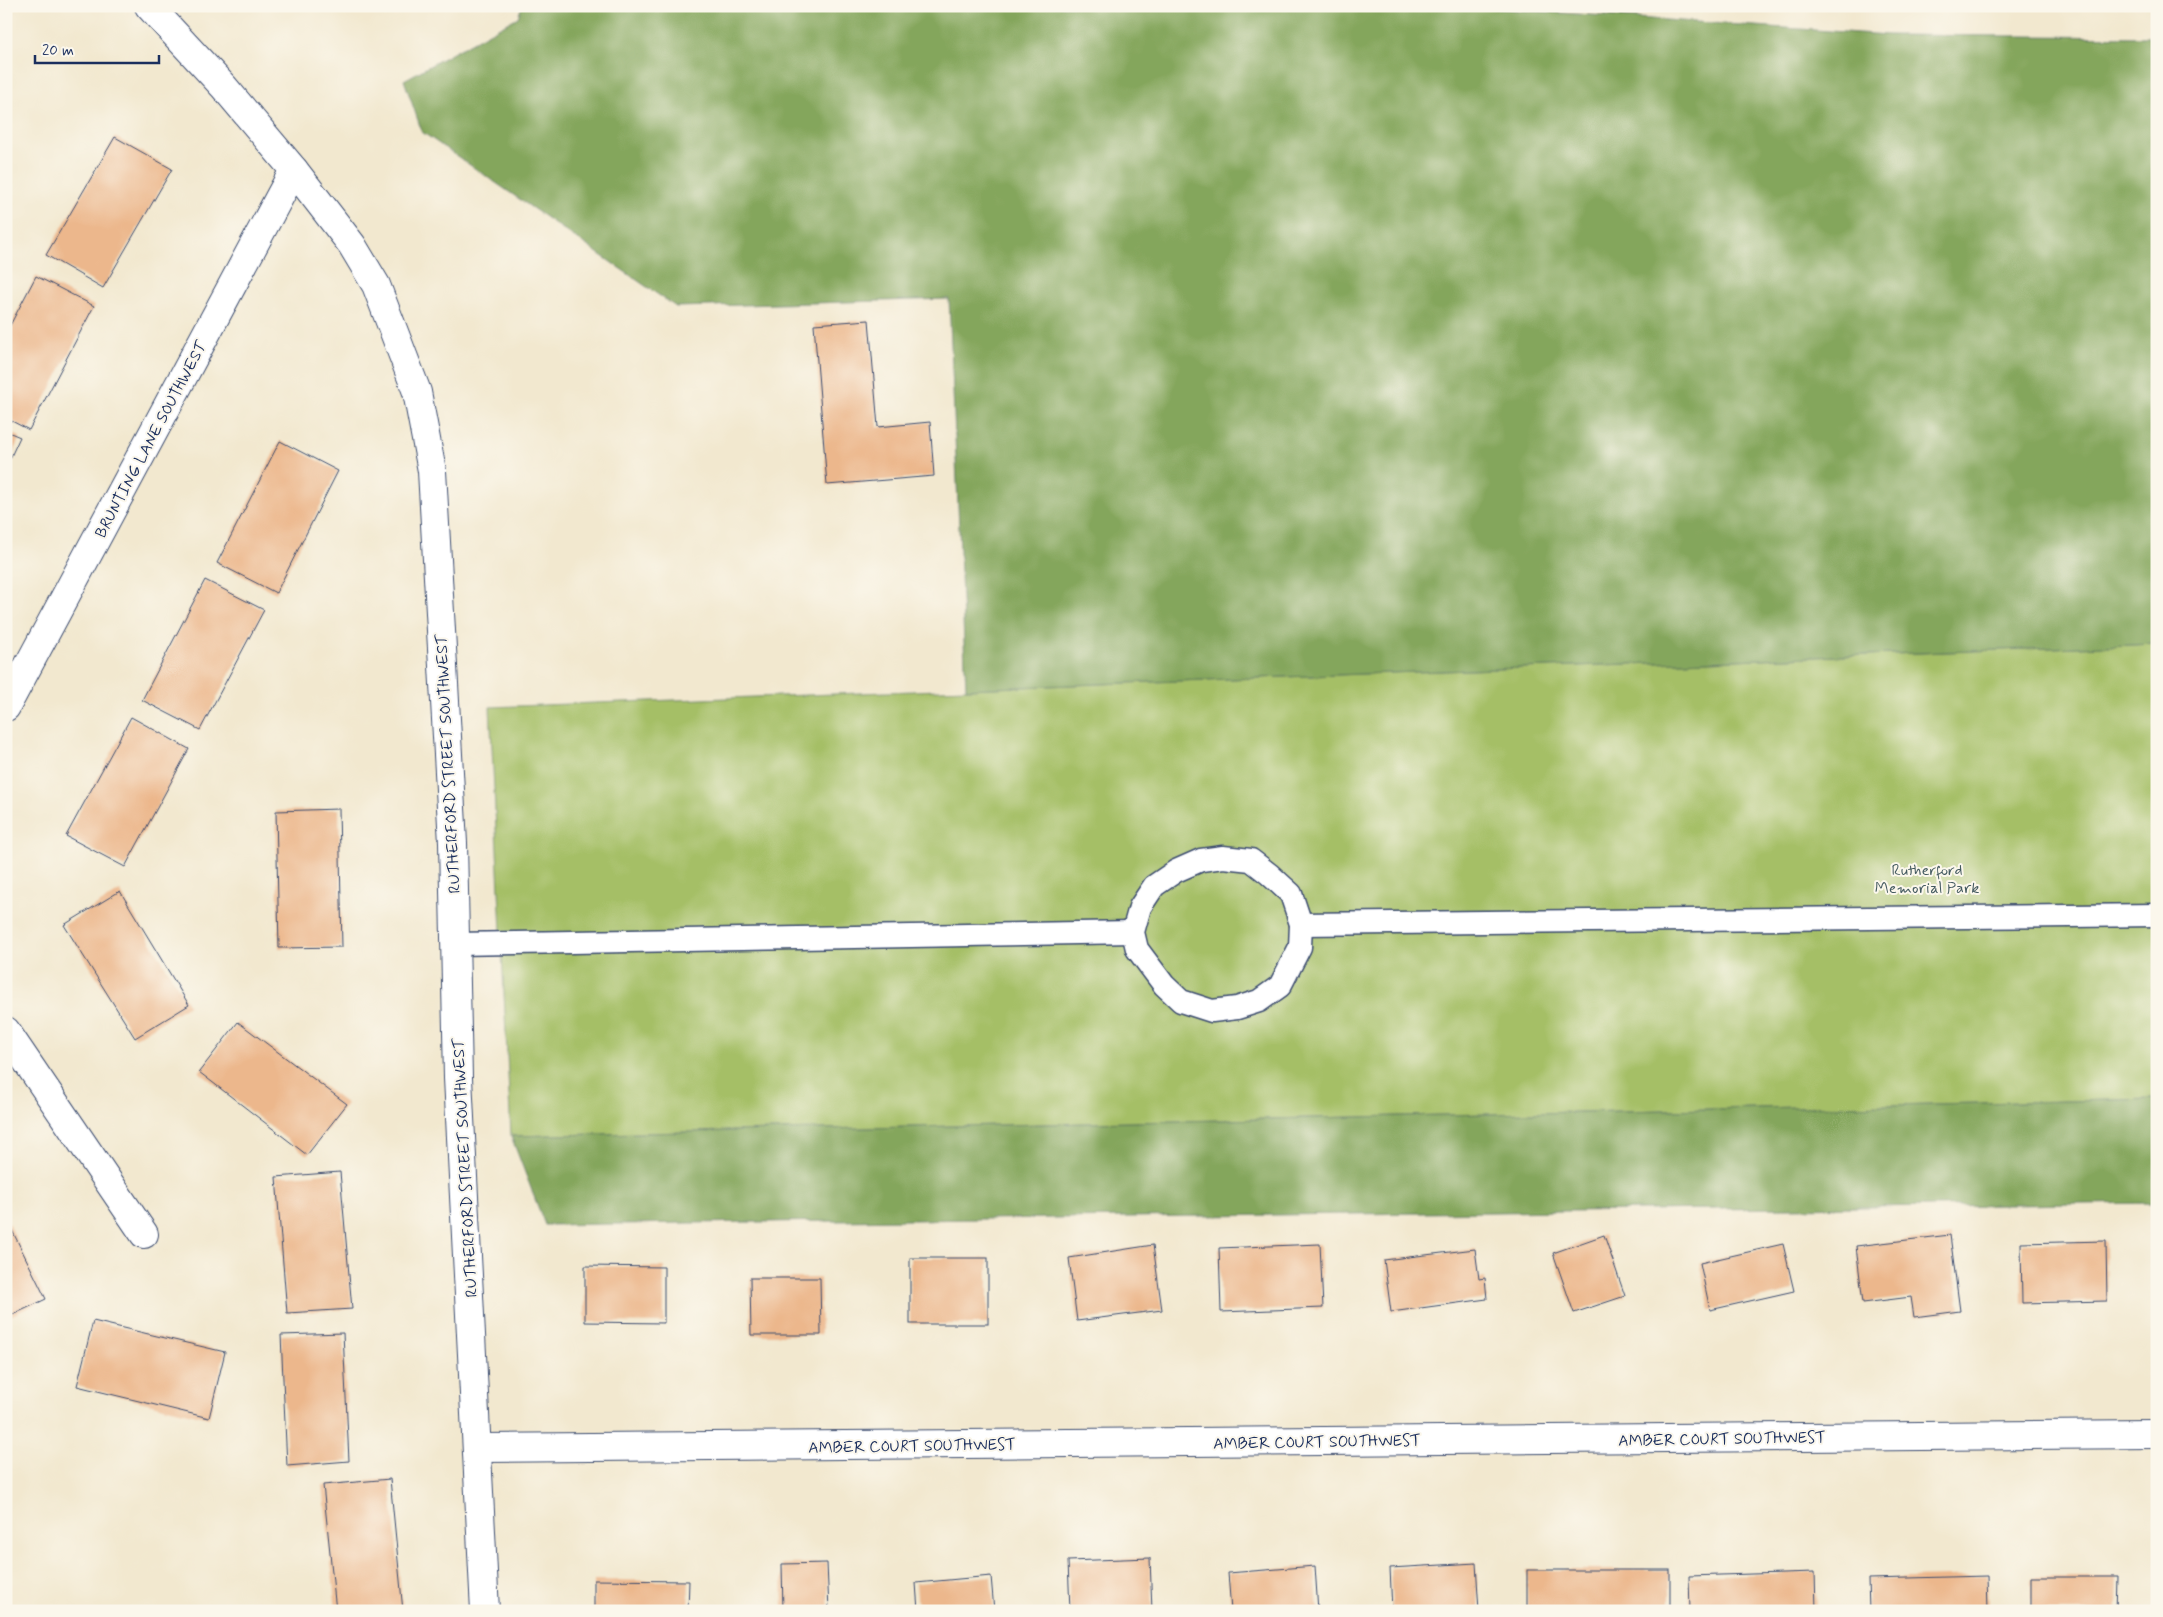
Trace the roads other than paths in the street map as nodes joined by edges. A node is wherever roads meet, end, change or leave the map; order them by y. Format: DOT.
graph roads {
  1 [pos="149,6"];
  2 [pos="294,170"];
  3 [pos="6,707"];
  4 [pos="2157,915"];
  5 [pos="1300,924"];
  6 [pos="1133,932"];
  7 [pos="455,944"];
  8 [pos="6,1031"];
  9 [pos="144,1234"];
  10 [pos="2157,1434"];
  11 [pos="477,1448"];
  12 [pos="485,1611"];
  1 -- 2 [label="street, RUTHERFORD STREET SOUTHWEST"];
  2 -- 3 [label="street, BRUNTING LANE SOUTHWEST"];
  2 -- 7 [label="street, RUTHERFORD STREET SOUTHWEST"];
  4 -- 5 [label="lane"];
  5 -- 6 [label="lane"];
  5 -- 6 [label="lane"];
  6 -- 7 [label="lane"];
  7 -- 11 [label="street, RUTHERFORD STREET SOUTHWEST"];
  8 -- 9 [label="street"];
  10 -- 11 [label="street, AMBER COURT SOUTHWEST"];
  11 -- 12 [label="street, RUTHERFORD STREET SOUTHWEST"];
}
